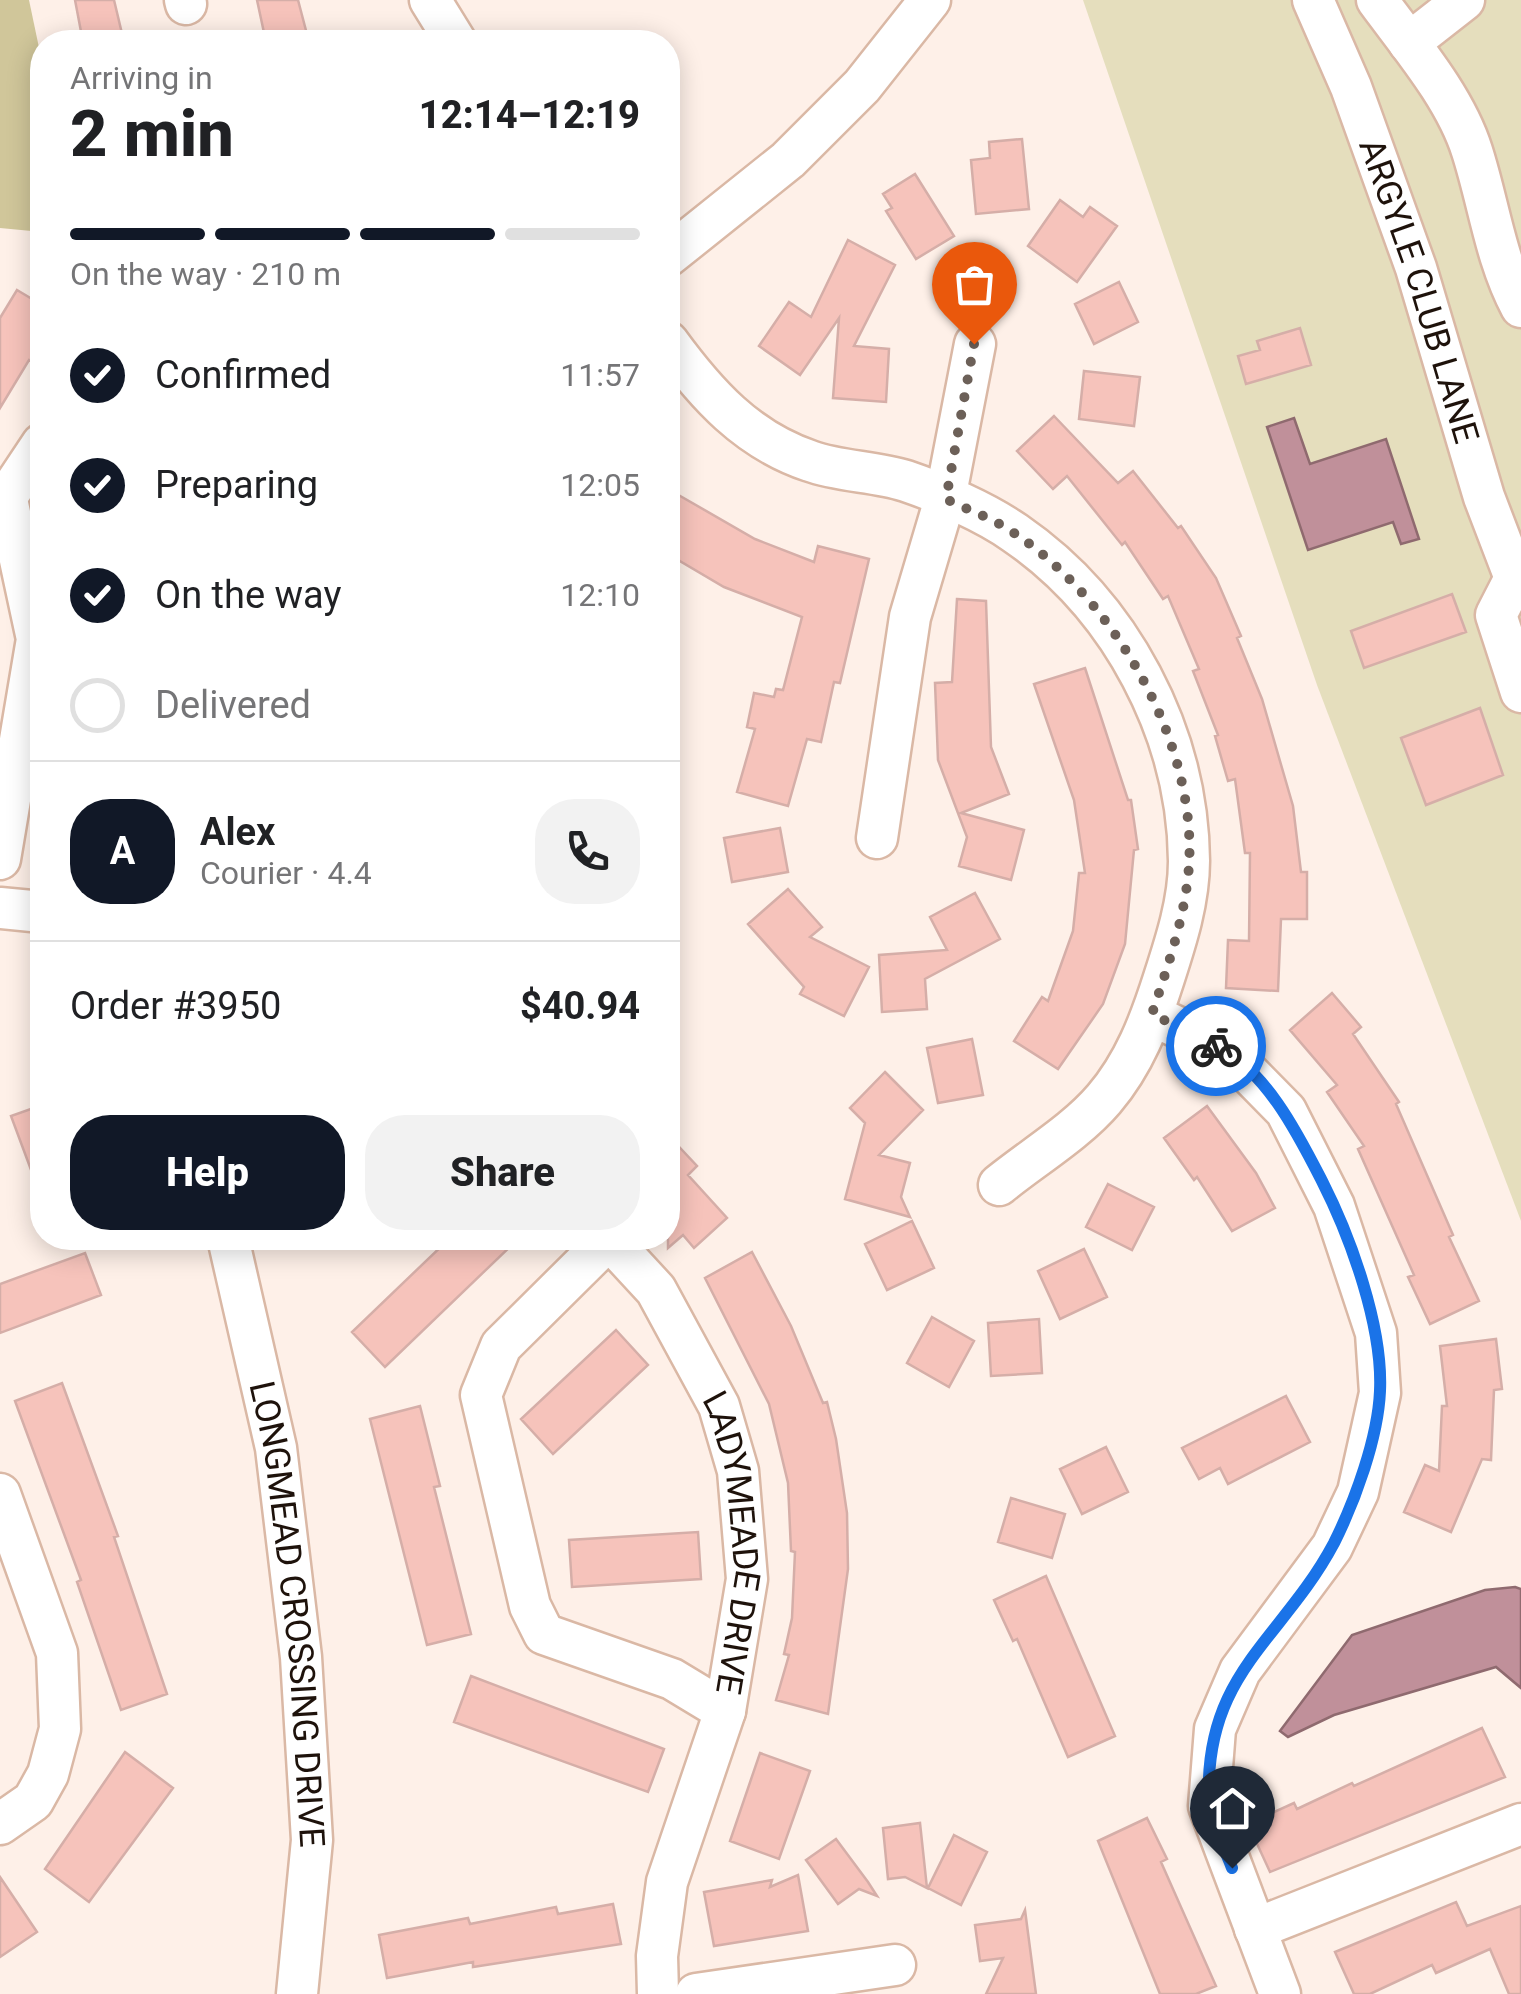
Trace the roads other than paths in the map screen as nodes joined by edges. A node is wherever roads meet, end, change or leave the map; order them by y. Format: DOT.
graph roads {
  1 [pos="430,0"];
  2 [pos="930,0"];
  3 [pos="1314,0"];
  4 [pos="1377,0"];
  5 [pos="1464,0"];
  6 [pos="449,30"];
  7 [pos="1409,44"];
  8 [pos="680,246"];
  9 [pos="1521,307"];
  10 [pos="974,344"];
  11 [pos="680,358"];
  12 [pos="30,460"];
  13 [pos="2,499"];
  14 [pos="946,499"];
  15 [pos="1518,576"];
  16 [pos="30,610"];
  17 [pos="30,680"];
  18 [pos="1521,692"];
  19 [pos="877,838"];
  20 [pos="0,859"];
  21 [pos="0,908"];
  22 [pos="30,911"];
  23 [pos="1152,1014"];
  24 [pos="999,1186"];
  25 [pos="231,1250"];
  26 [pos="596,1250"];
  27 [pos="618,1250"];
  28 [pos="0,1494"];
  29 [pos="725,1711"];
  30 [pos="0,1824"];
  31 [pos="1521,1824"];
  32 [pos="1255,1929"];
  33 [pos="894,1965"];
  34 [pos="297,1994"];
  35 [pos="658,1994"];
  36 [pos="696,1994"];
  37 [pos="1280,1994"];
  1 -- 6 [label="street"];
  2 -- 8 [label="street"];
  3 -- 15 [label="street, ARGYLE CLUB LANE"];
  4 -- 7 [label="street"];
  5 -- 7 [label="street"];
  7 -- 9 [label="street"];
  10 -- 14 [label="street"];
  11 -- 14 [label="street"];
  12 -- 13 [label="street"];
  13 -- 16 [label="street"];
  14 -- 19 [label="street"];
  14 -- 23 [label="street"];
  15 -- 18 [label="street"];
  17 -- 20 [label="street"];
  21 -- 22 [label="street"];
  23 -- 24 [label="street"];
  23 -- 32 [label="street"];
  25 -- 34 [label="street, LONGMEAD CROSSING DRIVE"];
  26 -- 29 [label="street"];
  27 -- 29 [label="street, LADYMEADE DRIVE"];
  28 -- 30 [label="street"];
  29 -- 35 [label="street, LADYMEADE DRIVE"];
  31 -- 32 [label="street"];
  32 -- 37 [label="street"];
  33 -- 36 [label="street"];
}
